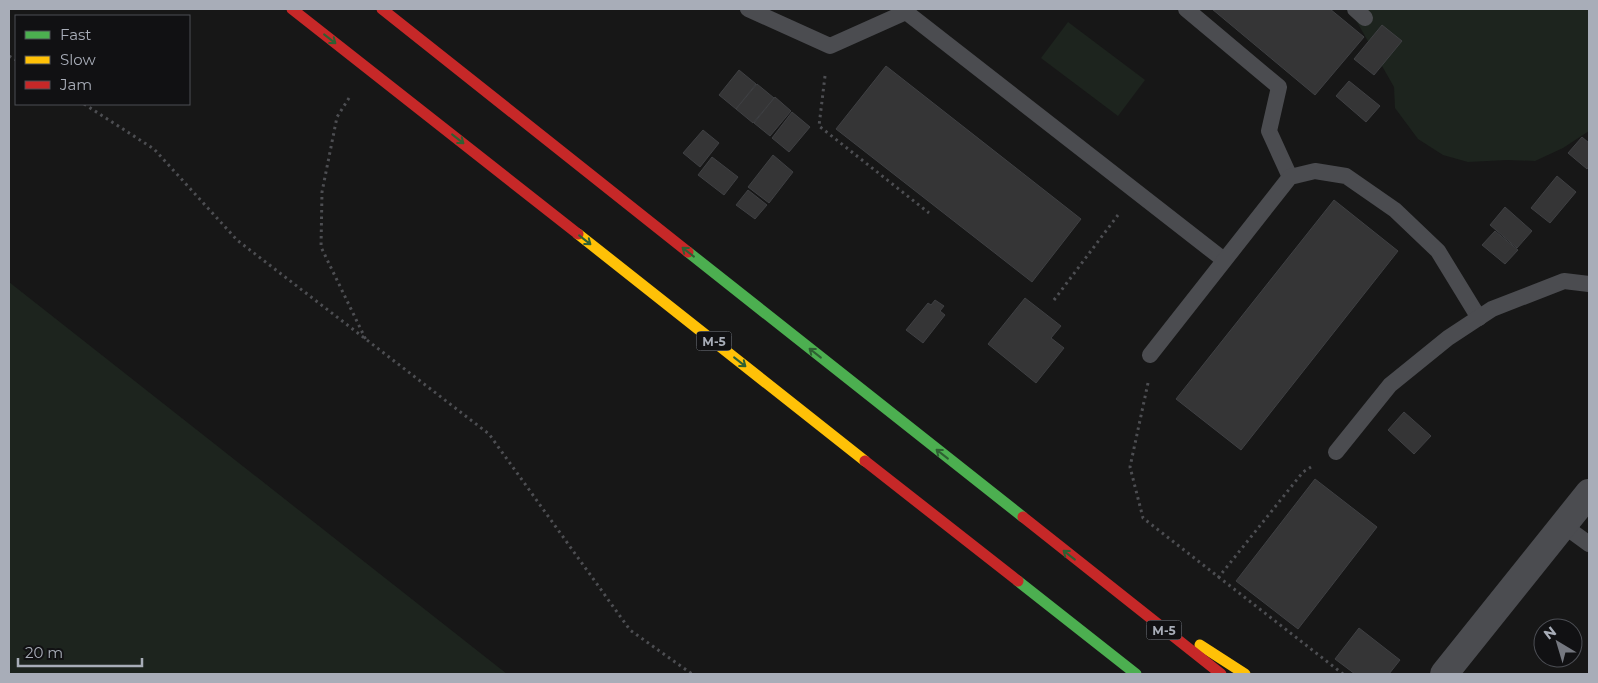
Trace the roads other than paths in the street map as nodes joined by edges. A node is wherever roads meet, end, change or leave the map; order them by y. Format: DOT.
graph roads {
  1 [pos="292,9"];
  2 [pos="382,9"];
  3 [pos="748,9"];
  4 [pos="1186,9"];
  5 [pos="908,10"];
  6 [pos="1290,177"];
  7 [pos="1224,260"];
  8 [pos="1589,284"];
  9 [pos="1479,318"];
  10 [pos="1150,355"];
  11 [pos="1336,452"];
  12 [pos="1589,492"];
  13 [pos="1563,525"];
  14 [pos="1589,544"];
  15 [pos="1108,586"];
  16 [pos="1136,674"];
  17 [pos="1221,674"];
  18 [pos="1245,674"];
  19 [pos="1444,674"];
  1 -- 16 [label="main road, М-5, one-way"];
  15 -- 2 [label="main road, М-5, one-way"];
  3 -- 5 [label="lane"];
  4 -- 6 [label="lane"];
  5 -- 7 [label="lane"];
  6 -- 7 [label="lane"];
  6 -- 9 [label="lane"];
  7 -- 10 [label="lane"];
  8 -- 9 [label="lane"];
  9 -- 11 [label="lane"];
  12 -- 13 [label="street"];
  13 -- 14 [label="lane"];
  13 -- 19 [label="street"];
  15 -- 17 [label="main road, М-5"];
  15 -- 18 [label="main road"];
}
